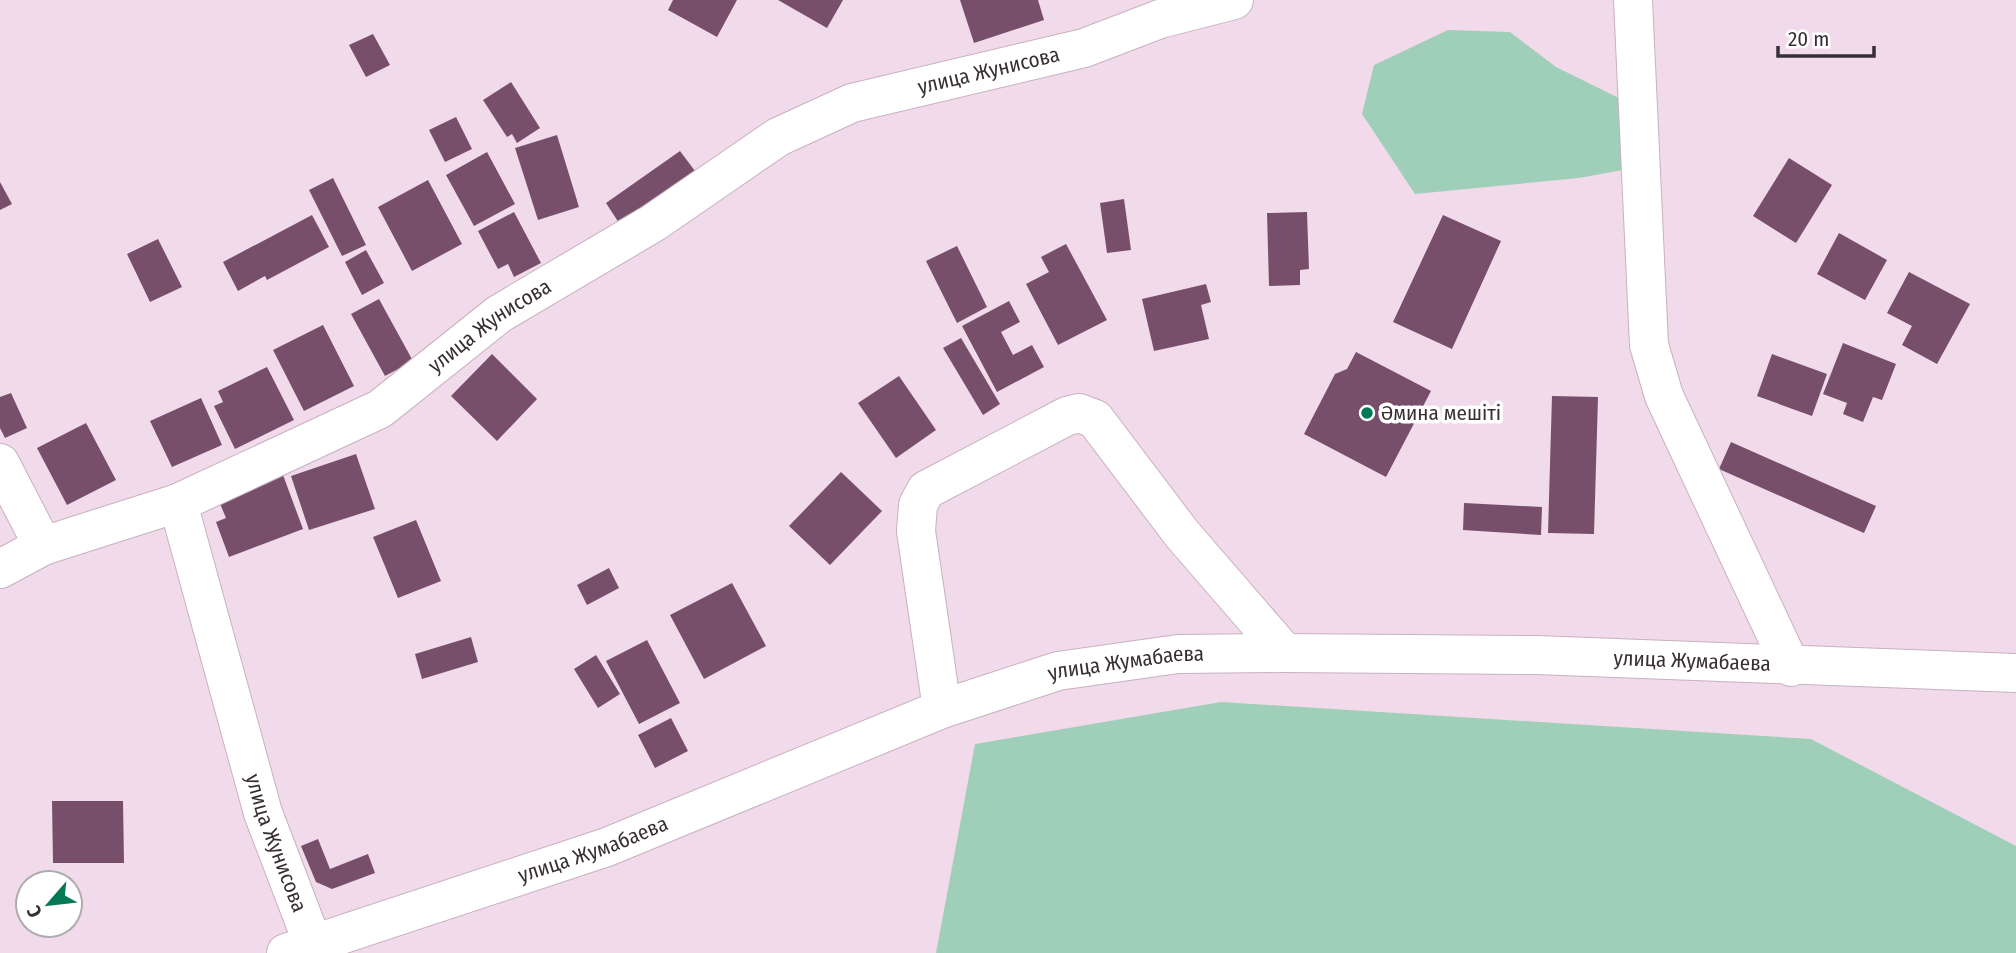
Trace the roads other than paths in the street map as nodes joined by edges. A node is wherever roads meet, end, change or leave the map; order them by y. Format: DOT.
graph roads {
  1 [pos="1234,0"];
  2 [pos="1633,0"];
  3 [pos="0,463"];
  4 [pos="178,503"];
  5 [pos="43,546"];
  6 [pos="0,569"];
  7 [pos="1285,653"];
  8 [pos="1791,667"];
  9 [pos="2016,673"];
  10 [pos="942,709"];
  11 [pos="300,949"];
  1 -- 4 [label="street, улица Жунисова"];
  2 -- 8 [label="street"];
  3 -- 5 [label="street"];
  4 -- 5 [label="street"];
  4 -- 11 [label="street, улица Жунисова"];
  5 -- 6 [label="street"];
  7 -- 8 [label="street, улица Жумабаева"];
  7 -- 10 [label="street, улица Жумабаева"];
  7 -- 10 [label="street"];
  8 -- 9 [label="street, улица Жумабаева"];
  10 -- 11 [label="street, улица Жумабаева"];
}
